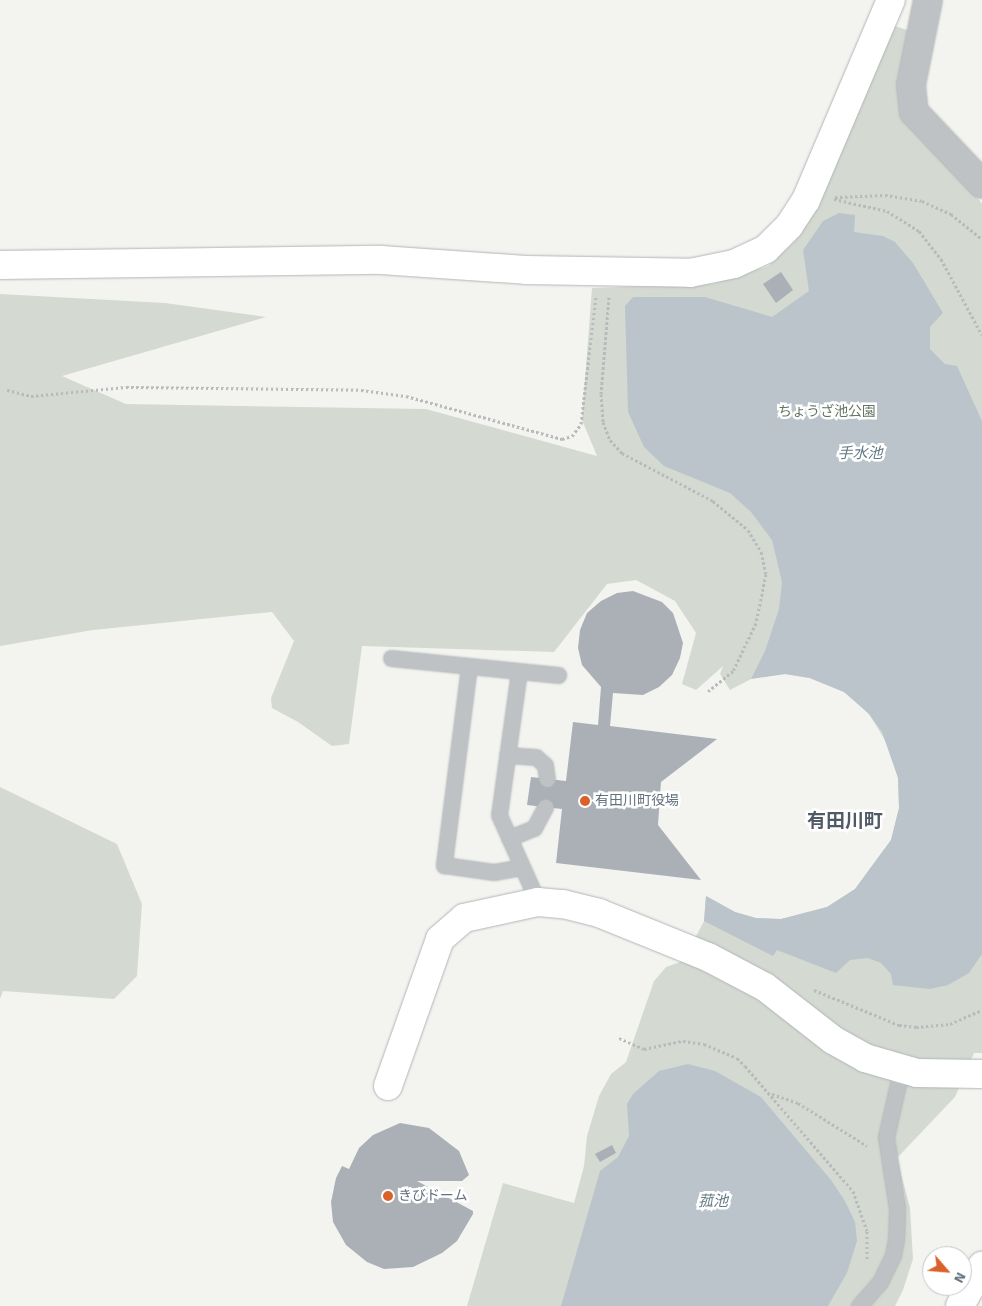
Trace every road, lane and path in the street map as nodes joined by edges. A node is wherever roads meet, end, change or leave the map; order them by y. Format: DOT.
graph roads {
  1 [pos="891,0"];
  2 [pos="928,0"];
  3 [pos="982,184"];
  4 [pos="816,194"];
  5 [pos="982,238"];
  6 [pos="0,265"];
  7 [pos="606,271"];
  8 [pos="982,335"];
  9 [pos="7,390"];
  10 [pos="392,658"];
  11 [pos="469,666"];
  12 [pos="519,671"];
  13 [pos="558,675"];
  14 [pos="708,691"];
  15 [pos="507,755"];
  16 [pos="547,779"];
  17 [pos="545,807"];
  18 [pos="509,838"];
  19 [pos="522,867"];
  20 [pos="538,902"];
  21 [pos="811,990"];
  22 [pos="982,1010"];
  23 [pos="619,1038"];
  24 [pos="901,1070"];
  25 [pos="982,1074"];
  26 [pos="388,1086"];
  27 [pos="770,1094"];
  28 [pos="887,1157"];
  29 [pos="865,1266"];
  30 [pos="982,1266"];
  31 [pos="859,1306"];
  32 [pos="960,1306"];
  1 -- 4 [label="street"];
  2 -- 3 [label="street"];
  4 -- 5 [label="path"];
  4 -- 7 [label="street"];
  4 -- 8 [label="path"];
  6 -- 7 [label="street"];
  7 -- 9 [label="path"];
  7 -- 14 [label="path"];
  10 -- 11 [label="lane"];
  11 -- 12 [label="lane"];
  11 -- 19 [label="lane"];
  12 -- 13 [label="lane"];
  12 -- 15 [label="lane"];
  15 -- 16 [label="lane"];
  15 -- 18 [label="lane"];
  17 -- 18 [label="lane"];
  18 -- 19 [label="lane"];
  19 -- 20 [label="lane"];
  20 -- 24 [label="street"];
  20 -- 26 [label="street"];
  21 -- 22 [label="path"];
  23 -- 27 [label="path"];
  24 -- 25 [label="street"];
  24 -- 28 [label="lane"];
  27 -- 28 [label="path"];
  27 -- 29 [label="path"];
  28 -- 31 [label="lane"];
  30 -- 32 [label="street"];
}
